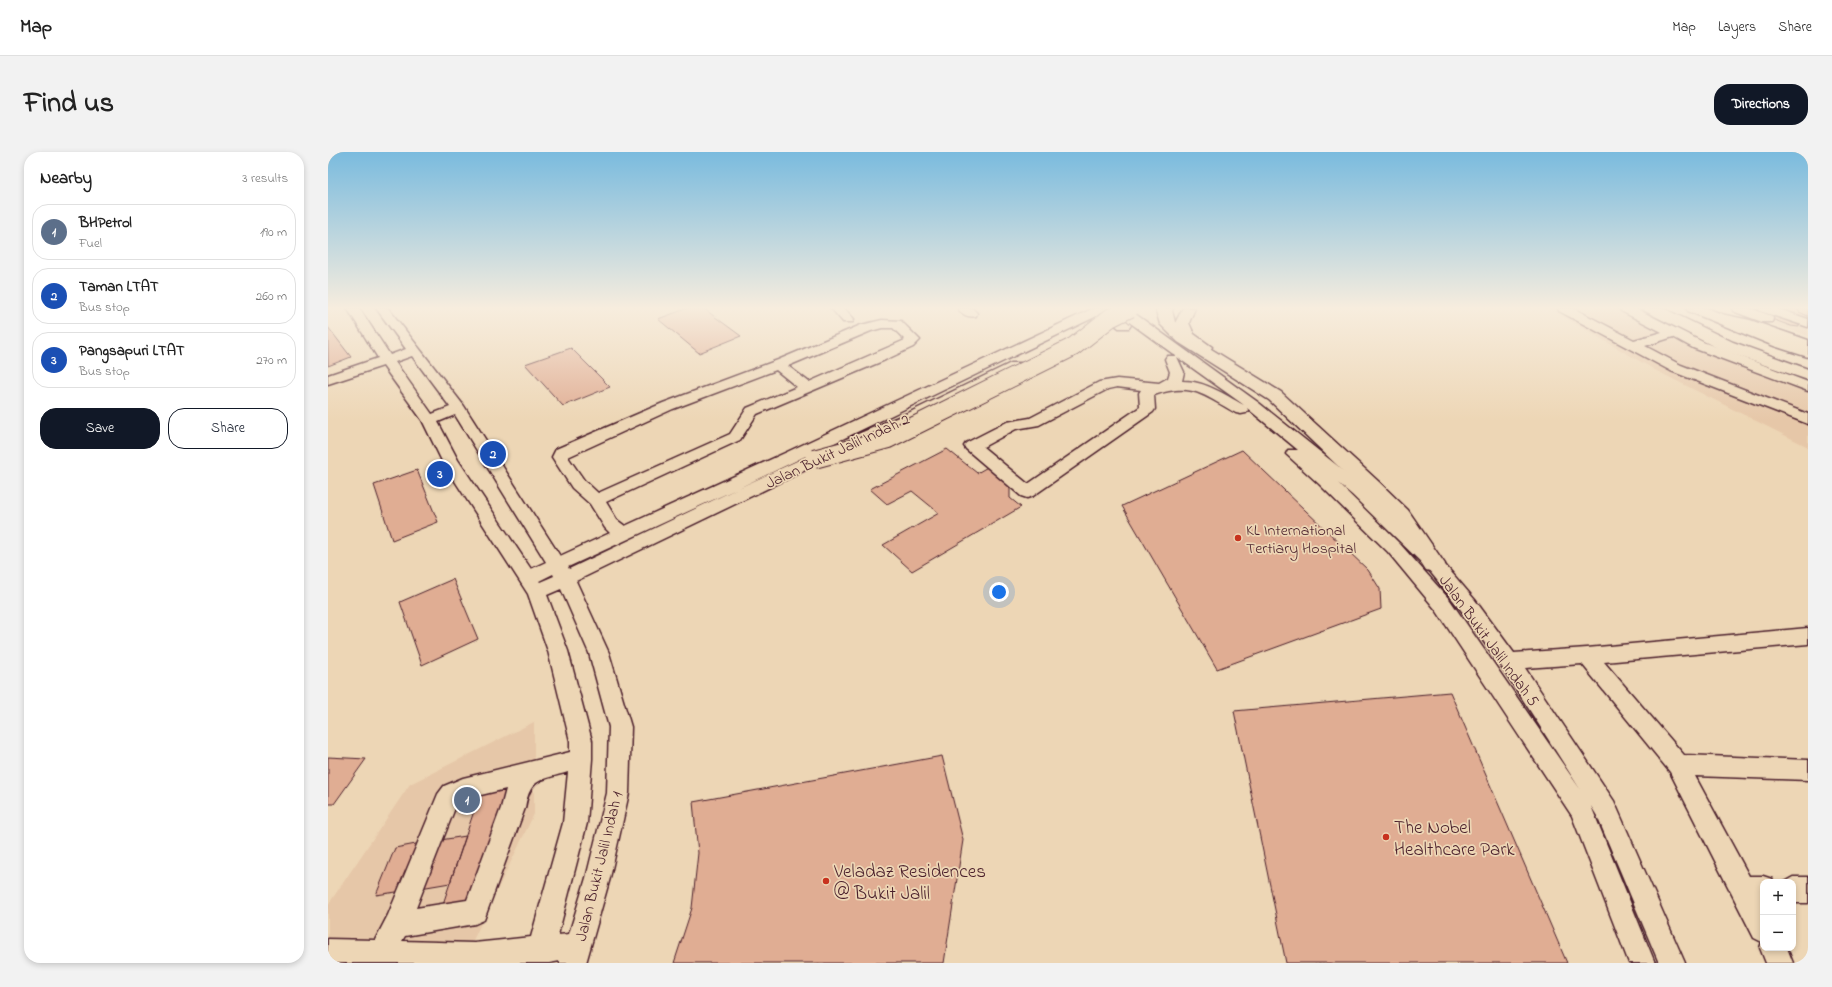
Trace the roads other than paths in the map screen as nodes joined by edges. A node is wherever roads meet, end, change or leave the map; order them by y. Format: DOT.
graph roads {
  1 [pos="377,346"];
  2 [pos="410,346"];
  3 [pos="824,346"];
  4 [pos="904,346"];
  5 [pos="1037,346"];
  6 [pos="1074,346"];
  7 [pos="1157,346"];
  8 [pos="1168,346"];
  9 [pos="1195,346"];
  10 [pos="1204,346"];
  11 [pos="1635,346"];
  12 [pos="1700,346"];
  13 [pos="1727,346"];
  14 [pos="1759,346"];
  15 [pos="1789,346"];
  16 [pos="414,352"];
  17 [pos="1808,352"];
  18 [pos="1172,359"];
  19 [pos="386,360"];
  20 [pos="1808,363"];
  21 [pos="778,365"];
  22 [pos="1808,375"];
  23 [pos="328,380"];
  24 [pos="1808,387"];
  25 [pos="808,388"];
  26 [pos="1161,388"];
  27 [pos="1270,388"];
  28 [pos="458,410"];
  29 [pos="1241,410"];
  30 [pos="1808,419"];
  31 [pos="429,420"];
  32 [pos="814,459"];
  33 [pos="596,500"];
  34 [pos="622,534"];
  35 [pos="1434,564"];
  36 [pos="560,572"];
  37 [pos="533,585"];
  38 [pos="1808,636"];
  39 [pos="1587,656"];
  40 [pos="1509,661"];
  41 [pos="582,759"];
  42 [pos="1678,765"];
  43 [pos="1808,770"];
  44 [pos="529,773"];
  45 [pos="1752,888"];
  46 [pos="1796,890"];
  47 [pos="1808,890"];
  48 [pos="1760,918"];
  49 [pos="397,924"];
  50 [pos="1774,951"];
  51 [pos="382,953"];
  52 [pos="576,954"];
  53 [pos="336,956"];
  54 [pos="538,957"];
  55 [pos="472,959"];
  56 [pos="1642,963"];
  57 [pos="1672,963"];
  58 [pos="1780,963"];
  1 -- 19 [label="street, Jalan Bukit Jalil Indah 1"];
  2 -- 16 [label="street, Jalan Bukit Jalil Indah 1"];
  3 -- 21 [label="street"];
  4 -- 25 [label="street"];
  5 -- 34 [label="street, Jalan Bukit Jalil Indah 2"];
  6 -- 32 [label="highway, bridge"];
  7 -- 18 [label="street, Jalan Bukit Jalil Indah 5"];
  8 -- 35 [label="street, Jalan Bukit Jalil Indah 5"];
  9 -- 35 [label="highway"];
  10 -- 27 [label="street"];
  11 -- 30 [label="street"];
  12 -- 24 [label="street"];
  13 -- 22 [label="highway"];
  14 -- 20 [label="highway"];
  15 -- 17 [label="highway"];
  16 -- 19 [label="street"];
  16 -- 28 [label="street, Jalan Bukit Jalil Indah 1"];
  18 -- 26 [label="street"];
  18 -- 29 [label="street, Jalan Bukit Jalil Indah 5"];
  19 -- 23 [label="street"];
  19 -- 31 [label="street, Jalan Bukit Jalil Indah 1"];
  21 -- 25 [label="street"];
  21 -- 33 [label="street"];
  25 -- 33 [label="street"];
  26 -- 26 [label="street"];
  26 -- 29 [label="street"];
  28 -- 31 [label="street"];
  28 -- 36 [label="street, Jalan Bukit Jalil Indah 1"];
  29 -- 56 [label="street, Jalan Bukit Jalil Indah 5"];
  31 -- 37 [label="street, Jalan Bukit Jalil Indah 1"];
  32 -- 36 [label="street, Jalan Bukit Jalil Indah 2"];
  33 -- 34 [label="street"];
  34 -- 36 [label="street, Jalan Bukit Jalil Indah 2"];
  35 -- 40 [label="street, Jalan Bukit Jalil Indah 5"];
  36 -- 37 [label="street, Jalan Bukit Jalil Indah 2"];
  36 -- 52 [label="street, Jalan Bukit Jalil Indah 1"];
  37 -- 41 [label="street, Jalan Bukit Jalil Indah 1"];
  38 -- 39 [label="street"];
  39 -- 40 [label="street"];
  39 -- 42 [label="street"];
  40 -- 57 [label="street, Jalan Bukit Jalil Indah 5"];
  41 -- 44 [label="street"];
  41 -- 54 [label="street, Jalan Bukit Jalil Indah 1"];
  42 -- 43 [label="street"];
  42 -- 45 [label="street"];
  44 -- 49 [label="street"];
  44 -- 49 [label="street"];
  45 -- 48 [label="street"];
  46 -- 47 [label="street"];
  49 -- 51 [label="street"];
  50 -- 58 [label="street"];
  51 -- 53 [label="street"];
  51 -- 55 [label="street"];
  52 -- 54 [label="street"];
  54 -- 55 [label="street"];
}
